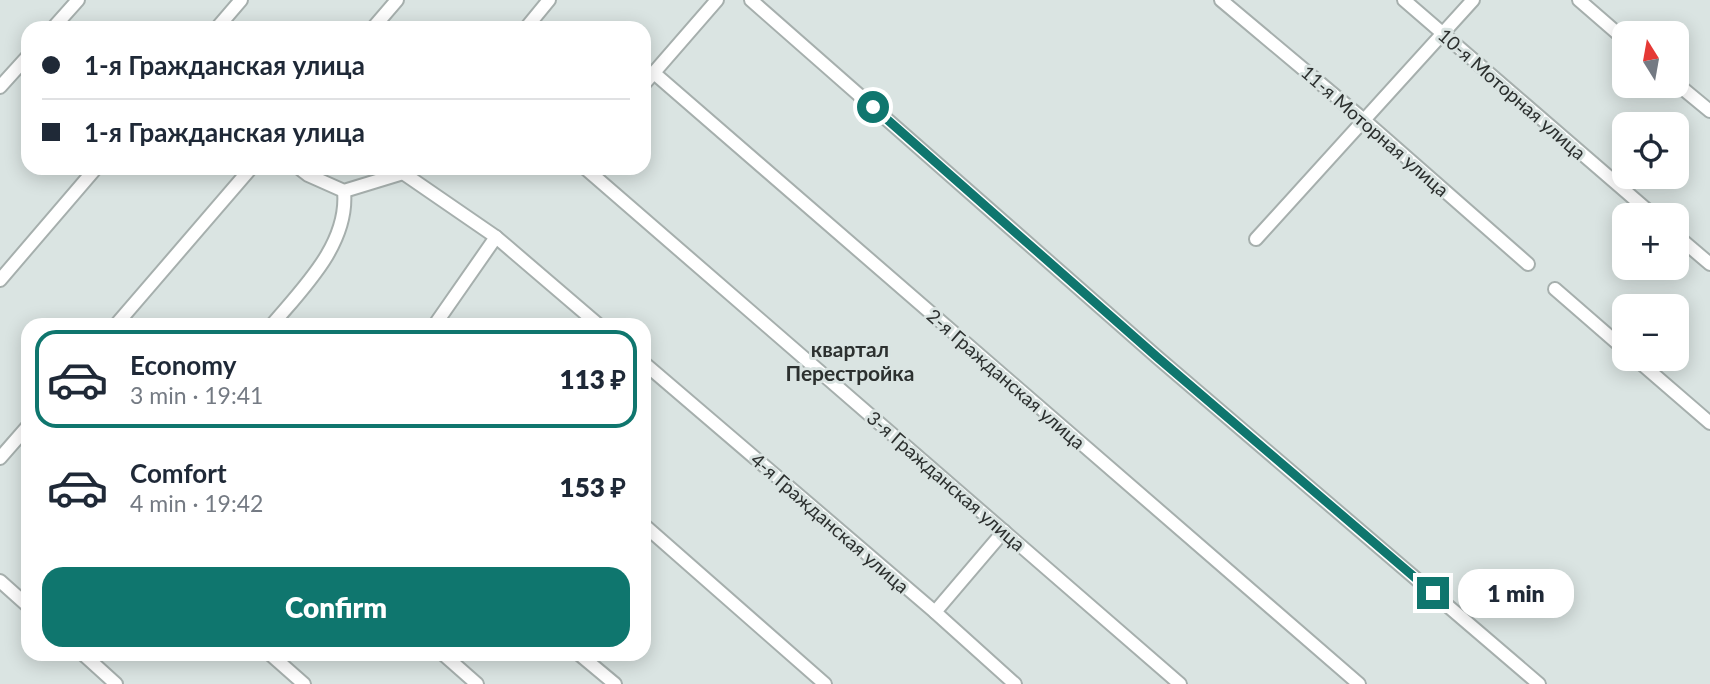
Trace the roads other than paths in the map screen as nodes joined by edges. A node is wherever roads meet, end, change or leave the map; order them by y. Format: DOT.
graph roads {
  1 [pos="78,0"];
  2 [pos="241,0"];
  3 [pos="397,0"];
  4 [pos="549,0"];
  5 [pos="717,0"];
  6 [pos="751,0"];
  7 [pos="1221,0"];
  8 [pos="1404,0"];
  9 [pos="1473,0"];
  10 [pos="1579,0"];
  11 [pos="59,21"];
  12 [pos="223,21"];
  13 [pos="379,21"];
  14 [pos="532,21"];
  15 [pos="1612,29"];
  16 [pos="1443,34"];
  17 [pos="21,64"];
  18 [pos="654,73"];
  19 [pos="651,76"];
  20 [pos="0,87"];
  21 [pos="1689,94"];
  22 [pos="1710,111"];
  23 [pos="1364,120"];
  24 [pos="90,175"];
  25 [pos="245,175"];
  26 [pos="308,175"];
  27 [pos="393,175"];
  28 [pos="411,175"];
  29 [pos="593,175"];
  30 [pos="344,191"];
  31 [pos="1639,203"];
  32 [pos="496,237"];
  33 [pos="1256,239"];
  34 [pos="1689,246"];
  35 [pos="1528,264"];
  36 [pos="1710,264"];
  37 [pos="0,280"];
  38 [pos="1555,289"];
  39 [pos="122,318"];
  40 [pos="278,318"];
  41 [pos="440,318"];
  42 [pos="591,318"];
  43 [pos="1612,339"];
  44 [pos="651,369"];
  45 [pos="1650,371"];
  46 [pos="1710,423"];
  47 [pos="21,434"];
  48 [pos="0,458"];
  49 [pos="651,531"];
  50 [pos="1004,531"];
  51 [pos="0,581"];
  52 [pos="21,600"];
  53 [pos="934,612"];
  54 [pos="91,661"];
  55 [pos="278,661"];
  56 [pos="451,661"];
  57 [pos="587,661"];
  58 [pos="116,684"];
  59 [pos="304,684"];
  60 [pos="477,684"];
  61 [pos="615,684"];
  62 [pos="825,684"];
  63 [pos="1015,684"];
  64 [pos="1180,684"];
  65 [pos="1359,684"];
  66 [pos="1539,684"];
  1 -- 11 [label="street"];
  2 -- 12 [label="street"];
  3 -- 13 [label="street"];
  4 -- 14 [label="street"];
  5 -- 18 [label="street"];
  6 -- 66 [label="street"];
  7 -- 23 [label="street, 11-я Моторная улица"];
  8 -- 16 [label="street, 10-я Моторная улица"];
  9 -- 16 [label="street"];
  10 -- 15 [label="street"];
  16 -- 23 [label="street"];
  16 -- 31 [label="street, 10-я Моторная улица"];
  17 -- 20 [label="street"];
  18 -- 19 [label="street"];
  18 -- 65 [label="street, 2-я Гражданская улица"];
  21 -- 22 [label="street"];
  23 -- 33 [label="street"];
  23 -- 35 [label="street, 11-я Моторная улица"];
  24 -- 37 [label="street"];
  25 -- 39 [label="street"];
  26 -- 30 [label="street"];
  27 -- 30 [label="street"];
  28 -- 32 [label="street"];
  29 -- 50 [label="street, 3-я Гражданская улица"];
  30 -- 40 [label="street"];
  32 -- 41 [label="street"];
  32 -- 42 [label="street"];
  34 -- 36 [label="street"];
  38 -- 43 [label="street"];
  44 -- 53 [label="street, 4-я Гражданская улица"];
  45 -- 46 [label="street"];
  47 -- 48 [label="street"];
  49 -- 62 [label="street"];
  50 -- 53 [label="street"];
  50 -- 64 [label="street, 3-я Гражданская улица"];
  51 -- 52 [label="street"];
  53 -- 63 [label="street, 4-я Гражданская улица"];
  54 -- 58 [label="street"];
  55 -- 59 [label="street"];
  56 -- 60 [label="street"];
  57 -- 61 [label="street"];
}
